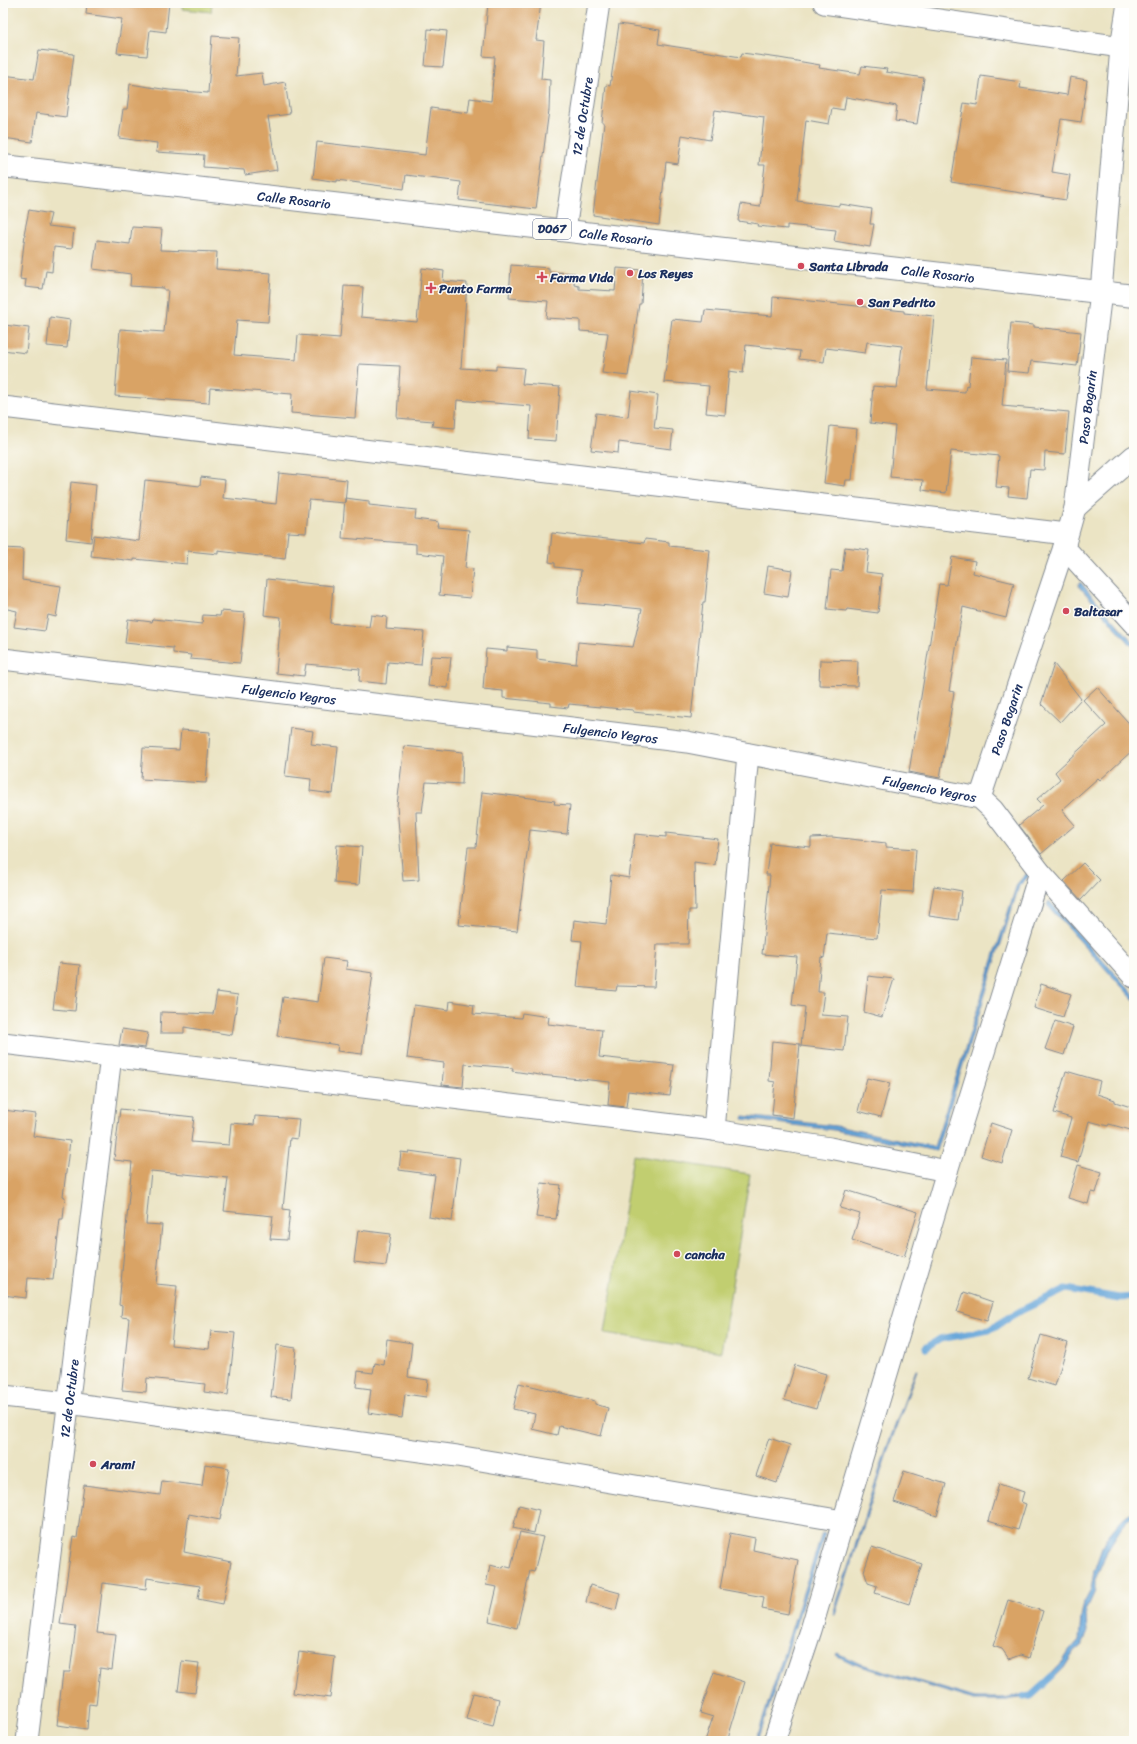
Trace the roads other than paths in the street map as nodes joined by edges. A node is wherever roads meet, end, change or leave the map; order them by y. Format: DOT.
graph roads {
  1 [pos="599,3"];
  2 [pos="824,3"];
  3 [pos="1128,3"];
  4 [pos="1122,47"];
  5 [pos="3,166"];
  6 [pos="565,230"];
  7 [pos="1101,292"];
  8 [pos="1134,296"];
  9 [pos="3,407"];
  10 [pos="1134,456"];
  11 [pos="1074,508"];
  12 [pos="1066,540"];
  13 [pos="1134,624"];
  14 [pos="3,659"];
  15 [pos="748,754"];
  16 [pos="980,798"];
  17 [pos="1040,872"];
  18 [pos="1134,977"];
  19 [pos="3,1043"];
  20 [pos="111,1056"];
  21 [pos="714,1130"];
  22 [pos="947,1171"];
  23 [pos="3,1396"];
  24 [pos="68,1403"];
  25 [pos="843,1521"];
  26 [pos="27,1741"];
  27 [pos="774,1741"];
  1 -- 6 [label="street, 12 de Octubre"];
  2 -- 4 [label="street"];
  3 -- 4 [label="street, Paso Bogarin"];
  4 -- 7 [label="street, Paso Bogarin"];
  5 -- 6 [label="main road, Calle Rosario / D067"];
  6 -- 7 [label="main road, Calle Rosario / D067"];
  7 -- 8 [label="main road, Calle Rosario / D067"];
  7 -- 11 [label="street, Paso Bogarin"];
  9 -- 12 [label="street"];
  10 -- 11 [label="street"];
  11 -- 12 [label="street, Paso Bogarin"];
  12 -- 13 [label="street"];
  12 -- 16 [label="street, Paso Bogarin"];
  14 -- 15 [label="street, Fulgencio Yegros"];
  15 -- 16 [label="street, Fulgencio Yegros"];
  15 -- 21 [label="street"];
  16 -- 17 [label="street, Fulgencio Yegros"];
  17 -- 18 [label="street, Fulgencio Yegros"];
  17 -- 22 [label="street"];
  19 -- 20 [label="street"];
  20 -- 21 [label="street"];
  20 -- 24 [label="street, 12 de Octubre"];
  21 -- 22 [label="street"];
  22 -- 25 [label="street"];
  23 -- 24 [label="street"];
  24 -- 25 [label="street"];
  24 -- 26 [label="street, 12 de Octubre"];
  25 -- 27 [label="street"];
}
